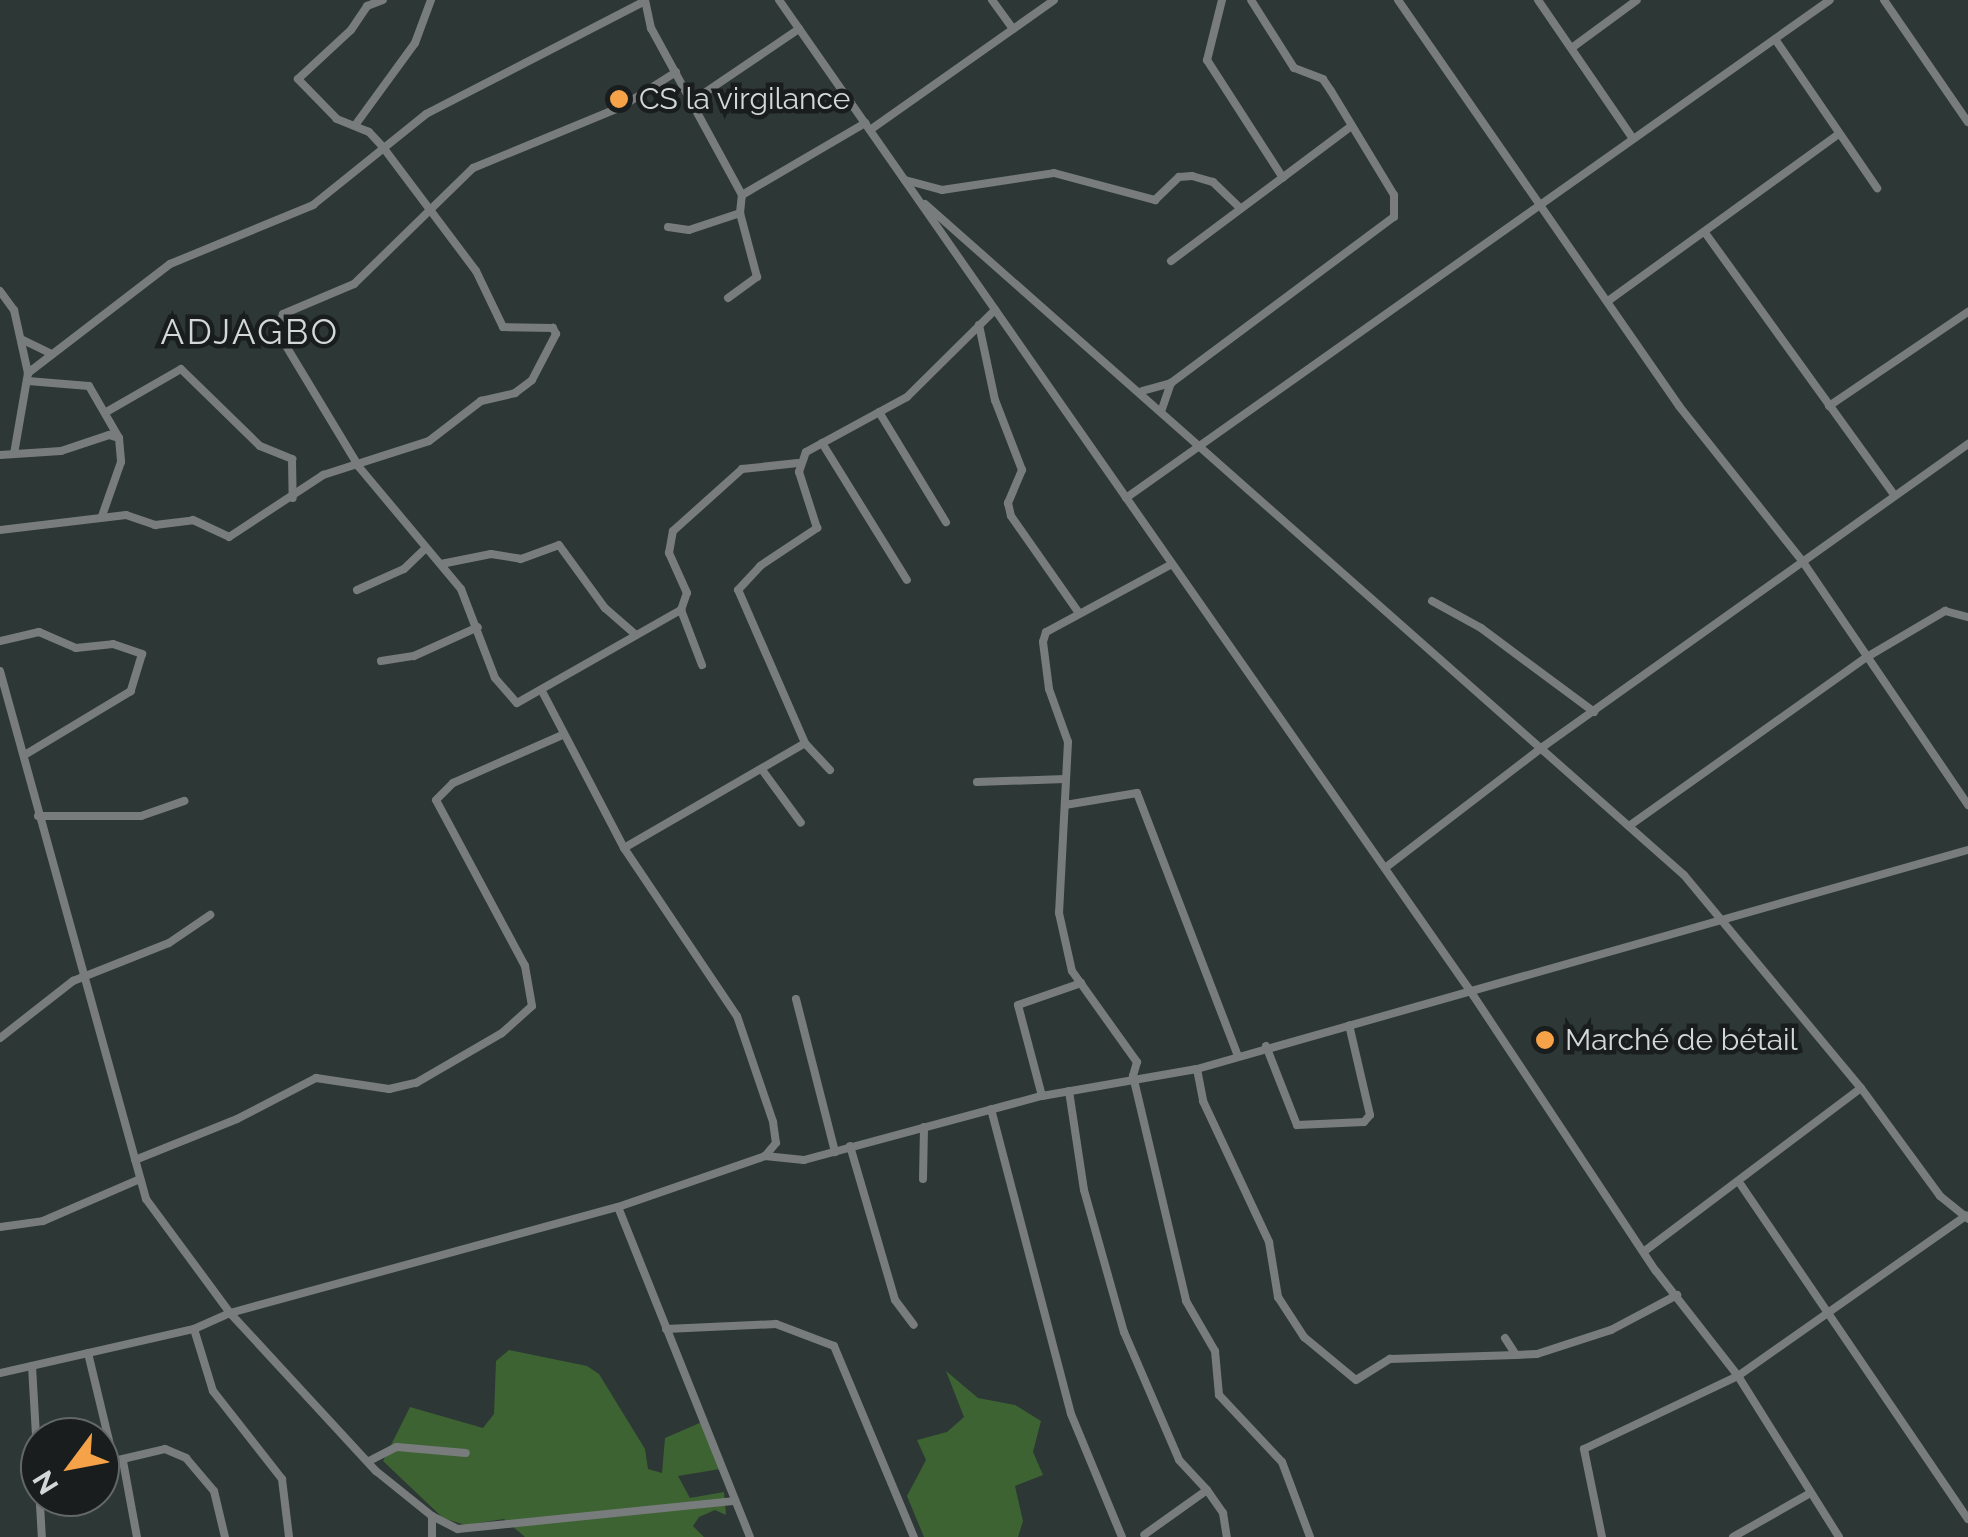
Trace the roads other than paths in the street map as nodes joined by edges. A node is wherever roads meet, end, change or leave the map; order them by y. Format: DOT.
graph roads {
  1 [pos="383,0"];
  2 [pos="432,0"];
  3 [pos="992,0"];
  4 [pos="1054,0"];
  5 [pos="1222,0"];
  6 [pos="1250,0"];
  7 [pos="1398,0"];
  8 [pos="1538,0"];
  9 [pos="1637,0"];
  10 [pos="1830,0"];
  11 [pos="1884,0"];
  12 [pos="644,1"];
  13 [pos="783,1"];
  14 [pos="799,29"];
  15 [pos="1013,29"];
  16 [pos="1774,39"];
  17 [pos="1573,46"];
  18 [pos="676,72"];
  19 [pos="694,100"];
  20 [pos="1968,122"];
  21 [pos="356,124"];
  22 [pos="867,126"];
  23 [pos="1350,128"];
  24 [pos="1839,134"];
  25 [pos="1633,140"];
  26 [pos="384,147"];
  27 [pos="1283,178"];
  28 [pos="904,180"];
  29 [pos="1877,188"];
  30 [pos="742,195"];
  31 [pos="915,195"];
  32 [pos="1542,204"];
  33 [pos="430,206"];
  34 [pos="1240,208"];
  35 [pos="740,214"];
  36 [pos="668,227"];
  37 [pos="1706,234"];
  38 [pos="1170,261"];
  39 [pos="0,291"];
  40 [pos="728,298"];
  41 [pos="1608,301"];
  42 [pos="995,310"];
  43 [pos="1968,312"];
  44 [pos="978,324"];
  45 [pos="23,340"];
  46 [pos="52,354"];
  47 [pos="28,377"];
  48 [pos="1171,383"];
  49 [pos="1141,391"];
  50 [pos="1828,406"];
  51 [pos="1162,409"];
  52 [pos="108,411"];
  53 [pos="879,412"];
  54 [pos="119,438"];
  55 [pos="822,443"];
  56 [pos="1968,444"];
  57 [pos="1201,445"];
  58 [pos="14,454"];
  59 [pos="0,455"];
  60 [pos="798,463"];
  61 [pos="359,467"];
  62 [pos="1894,495"];
  63 [pos="293,498"];
  64 [pos="1126,498"];
  65 [pos="102,516"];
  66 [pos="946,522"];
  67 [pos="0,530"];
  68 [pos="424,550"];
  69 [pos="1803,562"];
  70 [pos="441,564"];
  71 [pos="1172,564"];
  72 [pos="907,580"];
  73 [pos="357,590"];
  74 [pos="1432,601"];
  75 [pos="680,610"];
  76 [pos="1079,613"];
  77 [pos="1968,617"];
  78 [pos="478,627"];
  79 [pos="634,633"];
  80 [pos="0,641"];
  81 [pos="1867,657"];
  82 [pos="382,661"];
  83 [pos="702,665"];
  84 [pos="0,671"];
  85 [pos="543,692"];
  86 [pos="1594,712"];
  87 [pos="560,736"];
  88 [pos="805,743"];
  89 [pos="1544,746"];
  90 [pos="26,754"];
  91 [pos="830,770"];
  92 [pos="763,771"];
  93 [pos="1064,778"];
  94 [pos="978,782"];
  95 [pos="184,801"];
  96 [pos="1065,805"];
  97 [pos="1968,806"];
  98 [pos="38,816"];
  99 [pos="802,823"];
  100 [pos="1630,826"];
  101 [pos="624,848"];
  102 [pos="1968,850"];
  103 [pos="1385,868"];
  104 [pos="210,915"];
  105 [pos="1718,916"];
  106 [pos="84,975"];
  107 [pos="1081,983"];
  108 [pos="1469,989"];
  109 [pos="796,1000"];
  110 [pos="1350,1024"];
  111 [pos="0,1038"];
  112 [pos="1266,1046"];
  113 [pos="1237,1054"];
  114 [pos="1198,1069"];
  115 [pos="1132,1076"];
  116 [pos="1862,1088"];
  117 [pos="1069,1091"];
  118 [pos="1042,1096"];
  119 [pos="990,1109"];
  120 [pos="924,1127"];
  121 [pos="850,1146"];
  122 [pos="835,1152"];
  123 [pos="765,1156"];
  124 [pos="135,1160"];
  125 [pos="923,1179"];
  126 [pos="140,1180"];
  127 [pos="1742,1185"];
  128 [pos="618,1207"];
  129 [pos="1967,1217"];
  130 [pos="0,1228"];
  131 [pos="1646,1250"];
  132 [pos="1677,1295"];
  133 [pos="230,1312"];
  134 [pos="1832,1314"];
  135 [pos="914,1325"];
  136 [pos="194,1329"];
  137 [pos="666,1329"];
  138 [pos="1505,1338"];
  139 [pos="88,1353"];
  140 [pos="1516,1356"];
  141 [pos="32,1366"];
  142 [pos="0,1373"];
  143 [pos="1738,1376"];
  144 [pos="466,1453"];
  145 [pos="370,1461"];
  146 [pos="123,1462"];
  147 [pos="1207,1490"];
  148 [pos="1807,1495"];
  149 [pos="733,1501"];
  150 [pos="432,1516"];
  151 [pos="1968,1519"];
  152 [pos="1142,1536"];
  153 [pos="42,1537"];
  154 [pos="137,1537"];
  155 [pos="225,1537"];
  156 [pos="289,1537"];
  157 [pos="432,1537"];
  158 [pos="750,1537"];
  159 [pos="914,1537"];
  160 [pos="1122,1537"];
  161 [pos="1228,1537"];
  162 [pos="1310,1537"];
  163 [pos="1602,1537"];
  164 [pos="1734,1537"];
  165 [pos="1839,1537"];
  1 -- 21 [label="street"];
  2 -- 21 [label="street"];
  3 -- 15 [label="street"];
  4 -- 15 [label="street"];
  5 -- 27 [label="street"];
  6 -- 23 [label="street"];
  7 -- 32 [label="street"];
  8 -- 17 [label="street"];
  9 -- 17 [label="street"];
  10 -- 16 [label="street"];
  11 -- 20 [label="street"];
  12 -- 18 [label="street"];
  12 -- 26 [label="street"];
  13 -- 14 [label="street"];
  14 -- 19 [label="street"];
  14 -- 22 [label="street"];
  15 -- 22 [label="street"];
  16 -- 24 [label="street"];
  16 -- 25 [label="street"];
  17 -- 25 [label="street"];
  18 -- 19 [label="street"];
  18 -- 33 [label="street"];
  19 -- 30 [label="street"];
  21 -- 26 [label="street"];
  22 -- 28 [label="street"];
  22 -- 30 [label="street"];
  23 -- 27 [label="street"];
  23 -- 48 [label="street"];
  24 -- 29 [label="street"];
  24 -- 37 [label="street"];
  25 -- 32 [label="street"];
  26 -- 33 [label="street"];
  26 -- 46 [label="street"];
  27 -- 34 [label="street"];
  28 -- 31 [label="street"];
  28 -- 34 [label="street"];
  30 -- 35 [label="street"];
  31 -- 42 [label="street"];
  31 -- 49 [label="street"];
  32 -- 41 [label="street"];
  32 -- 57 [label="street"];
  33 -- 61 [label="street"];
  33 -- 61 [label="street"];
  34 -- 38 [label="street"];
  35 -- 36 [label="street"];
  35 -- 40 [label="street"];
  37 -- 41 [label="street"];
  37 -- 50 [label="street"];
  39 -- 45 [label="street"];
  41 -- 69 [label="street"];
  42 -- 44 [label="street"];
  42 -- 64 [label="street"];
  43 -- 50 [label="street"];
  44 -- 53 [label="street"];
  44 -- 76 [label="street"];
  45 -- 46 [label="street"];
  45 -- 47 [label="street"];
  46 -- 47 [label="street"];
  47 -- 52 [label="street"];
  47 -- 58 [label="street"];
  48 -- 49 [label="street"];
  48 -- 51 [label="street"];
  49 -- 51 [label="street"];
  50 -- 62 [label="street"];
  51 -- 57 [label="street"];
  52 -- 54 [label="street"];
  52 -- 63 [label="street"];
  53 -- 55 [label="street"];
  53 -- 66 [label="street"];
  54 -- 58 [label="street"];
  54 -- 65 [label="street"];
  55 -- 60 [label="street"];
  55 -- 72 [label="street"];
  56 -- 62 [label="street"];
  57 -- 64 [label="street"];
  57 -- 89 [label="street"];
  58 -- 59 [label="street"];
  60 -- 75 [label="street"];
  60 -- 88 [label="street"];
  61 -- 63 [label="street"];
  61 -- 68 [label="street"];
  62 -- 69 [label="street"];
  63 -- 65 [label="street"];
  64 -- 71 [label="street"];
  65 -- 67 [label="street"];
  68 -- 70 [label="street"];
  68 -- 73 [label="street"];
  69 -- 81 [label="street"];
  69 -- 86 [label="street"];
  70 -- 78 [label="street"];
  70 -- 79 [label="street"];
  71 -- 76 [label="street"];
  71 -- 103 [label="street"];
  74 -- 86 [label="street"];
  75 -- 79 [label="street"];
  75 -- 83 [label="street"];
  76 -- 93 [label="street"];
  77 -- 81 [label="street"];
  78 -- 82 [label="street"];
  78 -- 85 [label="street"];
  79 -- 85 [label="street"];
  80 -- 90 [label="street"];
  81 -- 97 [label="street"];
  81 -- 100 [label="street"];
  84 -- 90 [label="street"];
  85 -- 87 [label="street"];
  86 -- 89 [label="street"];
  87 -- 101 [label="street"];
  87 -- 124 [label="street"];
  88 -- 91 [label="street"];
  88 -- 92 [label="street"];
  89 -- 100 [label="street"];
  89 -- 103 [label="street"];
  90 -- 98 [label="street"];
  92 -- 99 [label="street"];
  92 -- 101 [label="street"];
  93 -- 94 [label="street"];
  93 -- 96 [label="street"];
  95 -- 98 [label="street"];
  96 -- 107 [label="street"];
  96 -- 113 [label="street"];
  98 -- 106 [label="street"];
  100 -- 105 [label="street"];
  101 -- 123 [label="street"];
  102 -- 105 [label="street"];
  103 -- 108 [label="street"];
  104 -- 106 [label="street"];
  105 -- 108 [label="street"];
  105 -- 116 [label="street"];
  106 -- 111 [label="street"];
  106 -- 124 [label="street"];
  107 -- 115 [label="street"];
  107 -- 118 [label="street"];
  108 -- 110 [label="street"];
  108 -- 131 [label="street"];
  109 -- 122 [label="street"];
  110 -- 112 [label="street"];
  110 -- 112 [label="street"];
  112 -- 113 [label="street"];
  113 -- 114 [label="street"];
  114 -- 115 [label="street"];
  114 -- 140 [label="street"];
  115 -- 117 [label="street"];
  115 -- 162 [label="street"];
  116 -- 127 [label="street"];
  116 -- 129 [label="street"];
  117 -- 118 [label="street"];
  117 -- 147 [label="street"];
  118 -- 119 [label="street"];
  119 -- 120 [label="street"];
  119 -- 160 [label="street"];
  120 -- 121 [label="street"];
  120 -- 125 [label="street"];
  121 -- 122 [label="street"];
  121 -- 135 [label="street"];
  122 -- 123 [label="street"];
  123 -- 128 [label="street"];
  124 -- 126 [label="street"];
  126 -- 130 [label="street"];
  126 -- 133 [label="street"];
  127 -- 131 [label="street"];
  127 -- 134 [label="street"];
  128 -- 133 [label="street"];
  128 -- 137 [label="street"];
  129 -- 134 [label="street"];
  131 -- 132 [label="street"];
  132 -- 140 [label="street"];
  132 -- 143 [label="street"];
  133 -- 136 [label="street"];
  133 -- 145 [label="street"];
  134 -- 143 [label="street"];
  134 -- 151 [label="street"];
  136 -- 139 [label="street"];
  136 -- 156 [label="street"];
  137 -- 149 [label="street"];
  137 -- 159 [label="street"];
  138 -- 140 [label="street"];
  139 -- 141 [label="street"];
  139 -- 146 [label="street"];
  141 -- 142 [label="street"];
  141 -- 153 [label="street"];
  143 -- 148 [label="street"];
  143 -- 163 [label="street"];
  144 -- 145 [label="street"];
  145 -- 150 [label="street"];
  146 -- 154 [label="street"];
  146 -- 155 [label="street"];
  147 -- 152 [label="street"];
  147 -- 161 [label="street"];
  148 -- 164 [label="street"];
  148 -- 165 [label="street"];
  149 -- 150 [label="street"];
  149 -- 158 [label="street"];
  150 -- 157 [label="street"];
}
